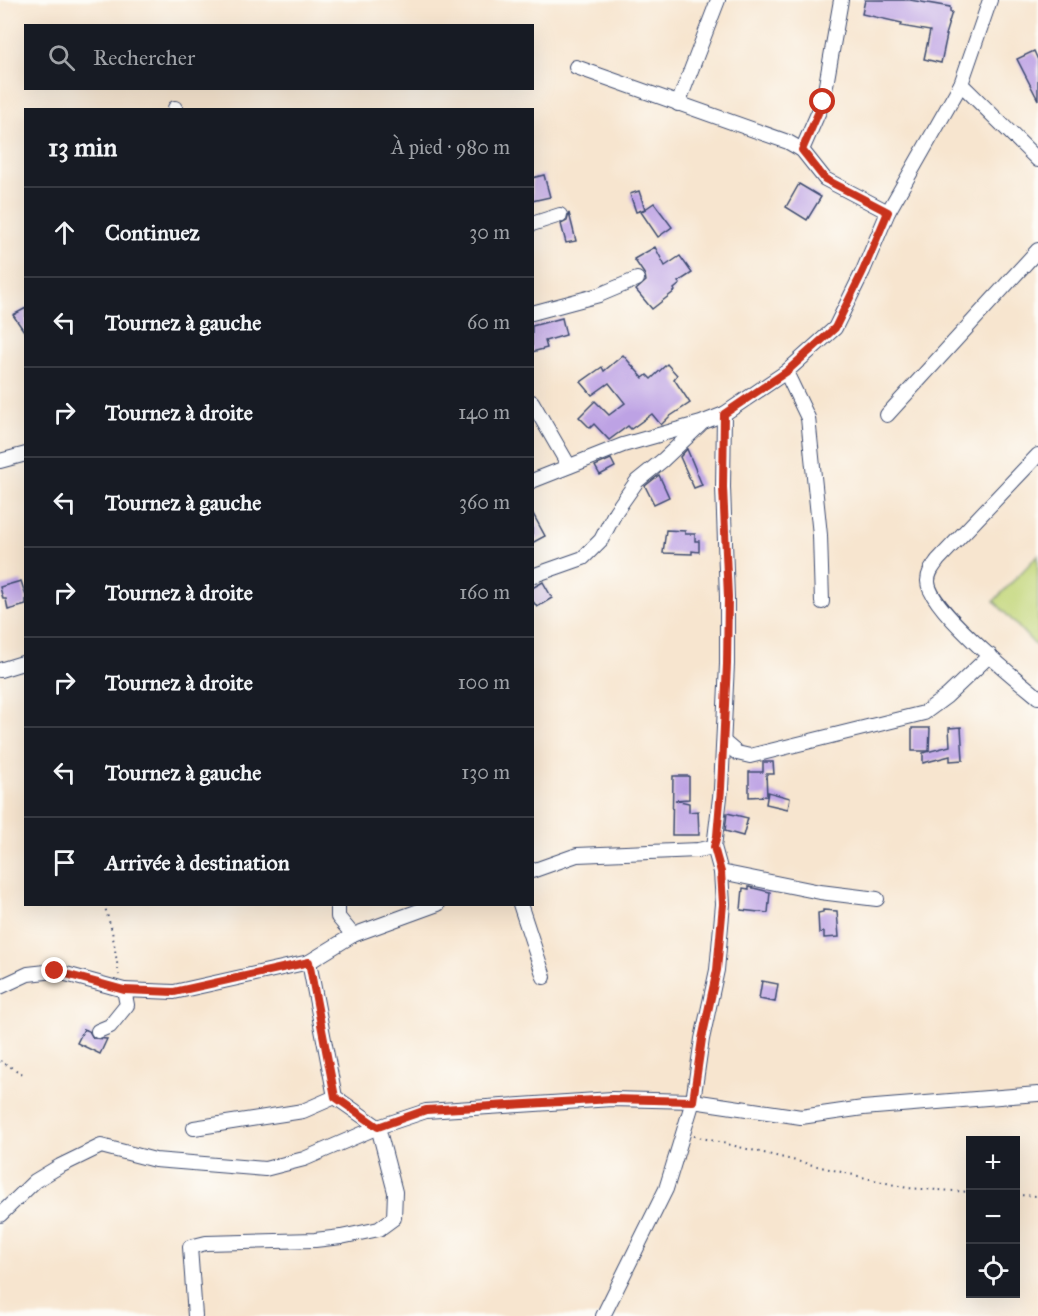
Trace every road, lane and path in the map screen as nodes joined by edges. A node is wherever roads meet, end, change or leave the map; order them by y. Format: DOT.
graph roads {
  1 [pos="718,0"];
  2 [pos="841,0"];
  3 [pos="990,0"];
  4 [pos="576,67"];
  5 [pos="961,84"];
  6 [pos="678,104"];
  7 [pos="802,150"];
  8 [pos="1038,160"];
  9 [pos="888,212"];
  10 [pos="560,215"];
  11 [pos="534,223"];
  12 [pos="1038,250"];
  13 [pos="638,279"];
  14 [pos="534,312"];
  15 [pos="786,372"];
  16 [pos="534,405"];
  17 [pos="724,414"];
  18 [pos="887,415"];
  19 [pos="701,423"];
  20 [pos="24,455"];
  21 [pos="1038,455"];
  22 [pos="0,461"];
  23 [pos="569,466"];
  24 [pos="534,480"];
  25 [pos="534,575"];
  26 [pos="822,603"];
  27 [pos="990,655"];
  28 [pos="24,663"];
  29 [pos="0,670"];
  30 [pos="1038,697"];
  31 [pos="724,742"];
  32 [pos="714,847"];
  33 [pos="534,870"];
  34 [pos="721,872"];
  35 [pos="877,899"];
  36 [pos="104,906"];
  37 [pos="338,906"];
  38 [pos="433,906"];
  39 [pos="521,906"];
  40 [pos="353,935"];
  41 [pos="309,962"];
  42 [pos="544,978"];
  43 [pos="0,987"];
  44 [pos="124,990"];
  45 [pos="98,1031"];
  46 [pos="0,1061"];
  47 [pos="23,1074"];
  48 [pos="1038,1094"];
  49 [pos="335,1097"];
  50 [pos="693,1101"];
  51 [pos="378,1127"];
  52 [pos="194,1128"];
  53 [pos="682,1134"];
  54 [pos="966,1192"];
  55 [pos="1020,1194"];
  56 [pos="1038,1196"];
  57 [pos="0,1215"];
  58 [pos="195,1316"];
  59 [pos="603,1316"];
  1 -- 6 [label="street"];
  2 -- 7 [label="street"];
  3 -- 5 [label="street"];
  4 -- 6 [label="street"];
  5 -- 8 [label="street"];
  5 -- 9 [label="street"];
  6 -- 7 [label="street"];
  7 -- 9 [label="street"];
  9 -- 15 [label="street"];
  10 -- 11 [label="street"];
  12 -- 18 [label="street"];
  13 -- 14 [label="street"];
  15 -- 17 [label="street"];
  15 -- 26 [label="street"];
  16 -- 23 [label="street"];
  17 -- 19 [label="street"];
  17 -- 31 [label="street"];
  19 -- 23 [label="street"];
  19 -- 25 [label="street"];
  20 -- 22 [label="street"];
  21 -- 27 [label="street"];
  23 -- 24 [label="street"];
  27 -- 30 [label="street"];
  27 -- 31 [label="street"];
  28 -- 29 [label="street"];
  31 -- 32 [label="street"];
  32 -- 33 [label="street"];
  32 -- 34 [label="street"];
  34 -- 35 [label="street"];
  34 -- 50 [label="street"];
  36 -- 44 [label="path"];
  37 -- 40 [label="street"];
  38 -- 40 [label="street"];
  39 -- 42 [label="street"];
  40 -- 41 [label="street"];
  41 -- 44 [label="street"];
  41 -- 49 [label="street"];
  43 -- 44 [label="street"];
  44 -- 45 [label="street"];
  46 -- 47 [label="path"];
  48 -- 50 [label="street"];
  49 -- 51 [label="street"];
  49 -- 52 [label="street"];
  50 -- 51 [label="street"];
  50 -- 53 [label="street"];
  51 -- 57 [label="street"];
  51 -- 58 [label="street"];
  53 -- 54 [label="path"];
  53 -- 59 [label="street"];
  55 -- 56 [label="path"];
}
